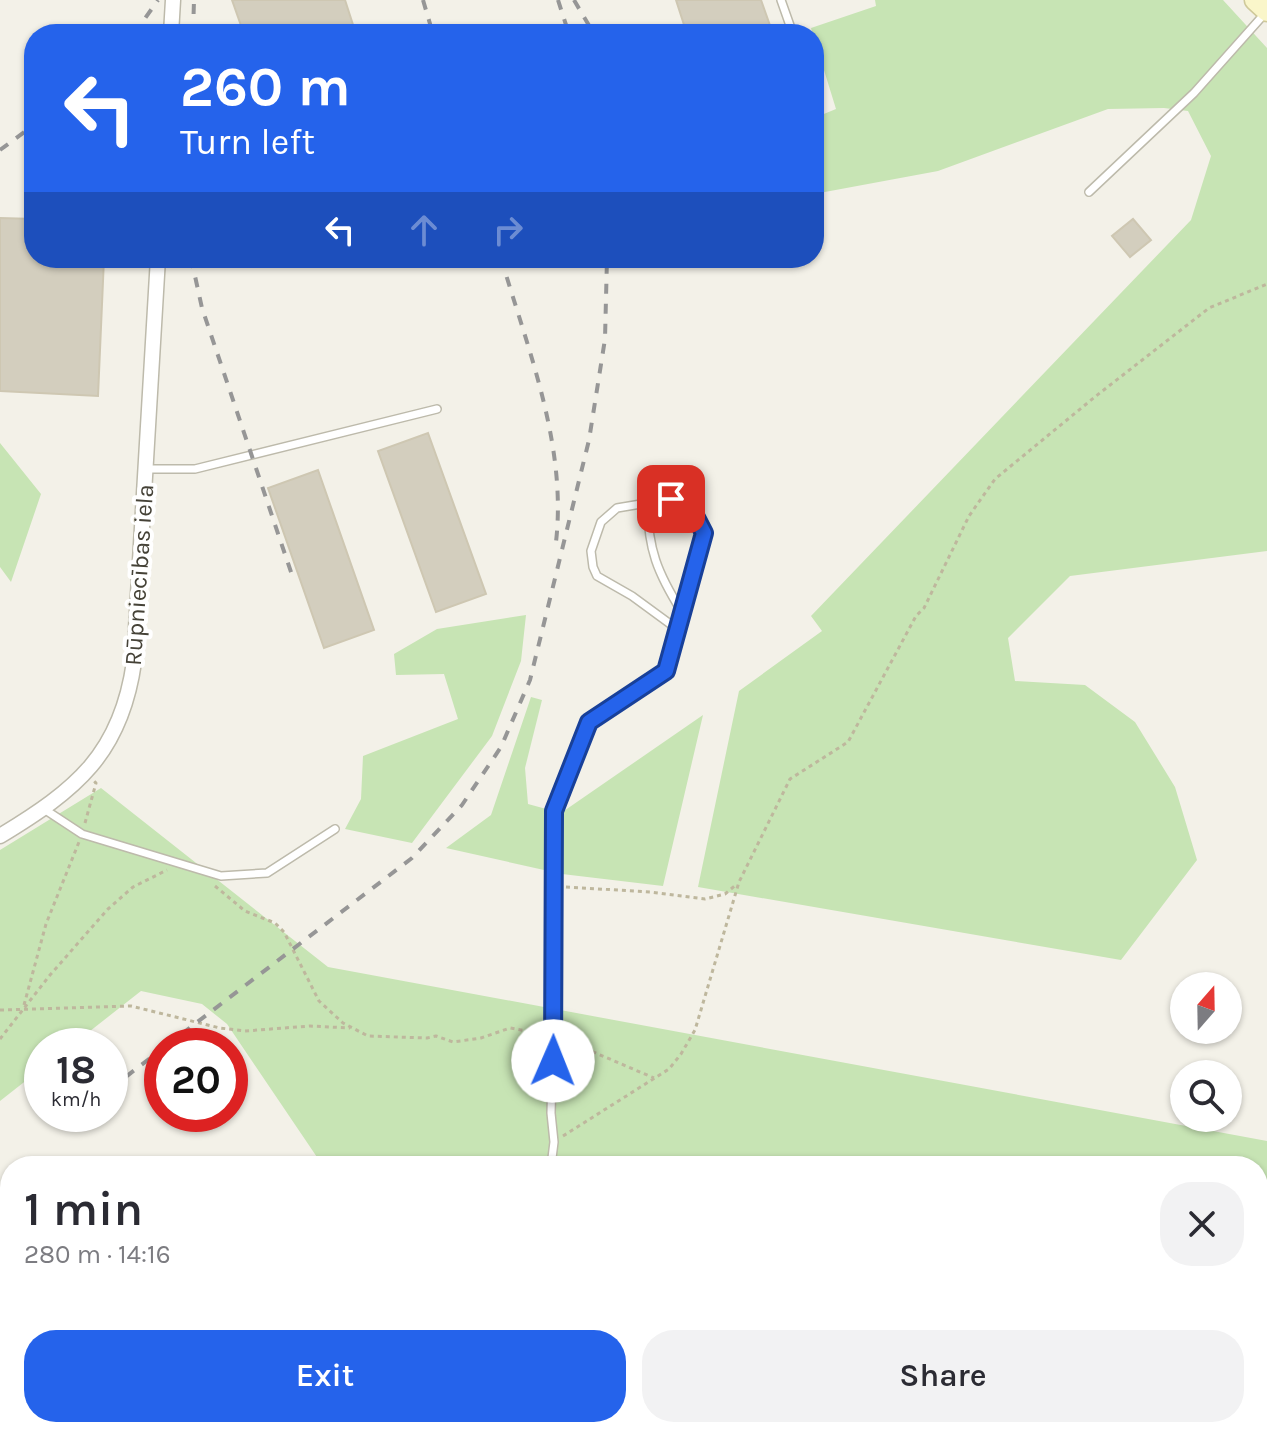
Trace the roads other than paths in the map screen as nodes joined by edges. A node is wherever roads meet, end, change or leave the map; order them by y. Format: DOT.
graph roads {
  1 [pos="173,0"];
  2 [pos="781,0"];
  3 [pos="1255,0"];
  4 [pos="1267,11"];
  5 [pos="172,24"];
  6 [pos="789,24"];
  7 [pos="1089,192"];
  8 [pos="157,268"];
  9 [pos="437,409"];
  10 [pos="146,469"];
  11 [pos="648,503"];
  12 [pos="682,612"];
  13 [pos="677,629"];
  14 [pos="44,809"];
  15 [pos="335,829"];
  16 [pos="0,836"];
  17 [pos="552,1156"];
  1 -- 5 [label="street"];
  2 -- 6 [label="lane"];
  3 -- 4 [label="street"];
  4 -- 7 [label="lane"];
  8 -- 10 [label="street, Rūpniecības iela"];
  9 -- 10 [label="lane"];
  10 -- 14 [label="street, Rūpniecības iela"];
  11 -- 12 [label="lane"];
  11 -- 12 [label="lane"];
  11 -- 13 [label="lane"];
  12 -- 13 [label="lane"];
  13 -- 17 [label="lane"];
  14 -- 15 [label="lane"];
  14 -- 16 [label="street, Rūpniecības iela"];
}
